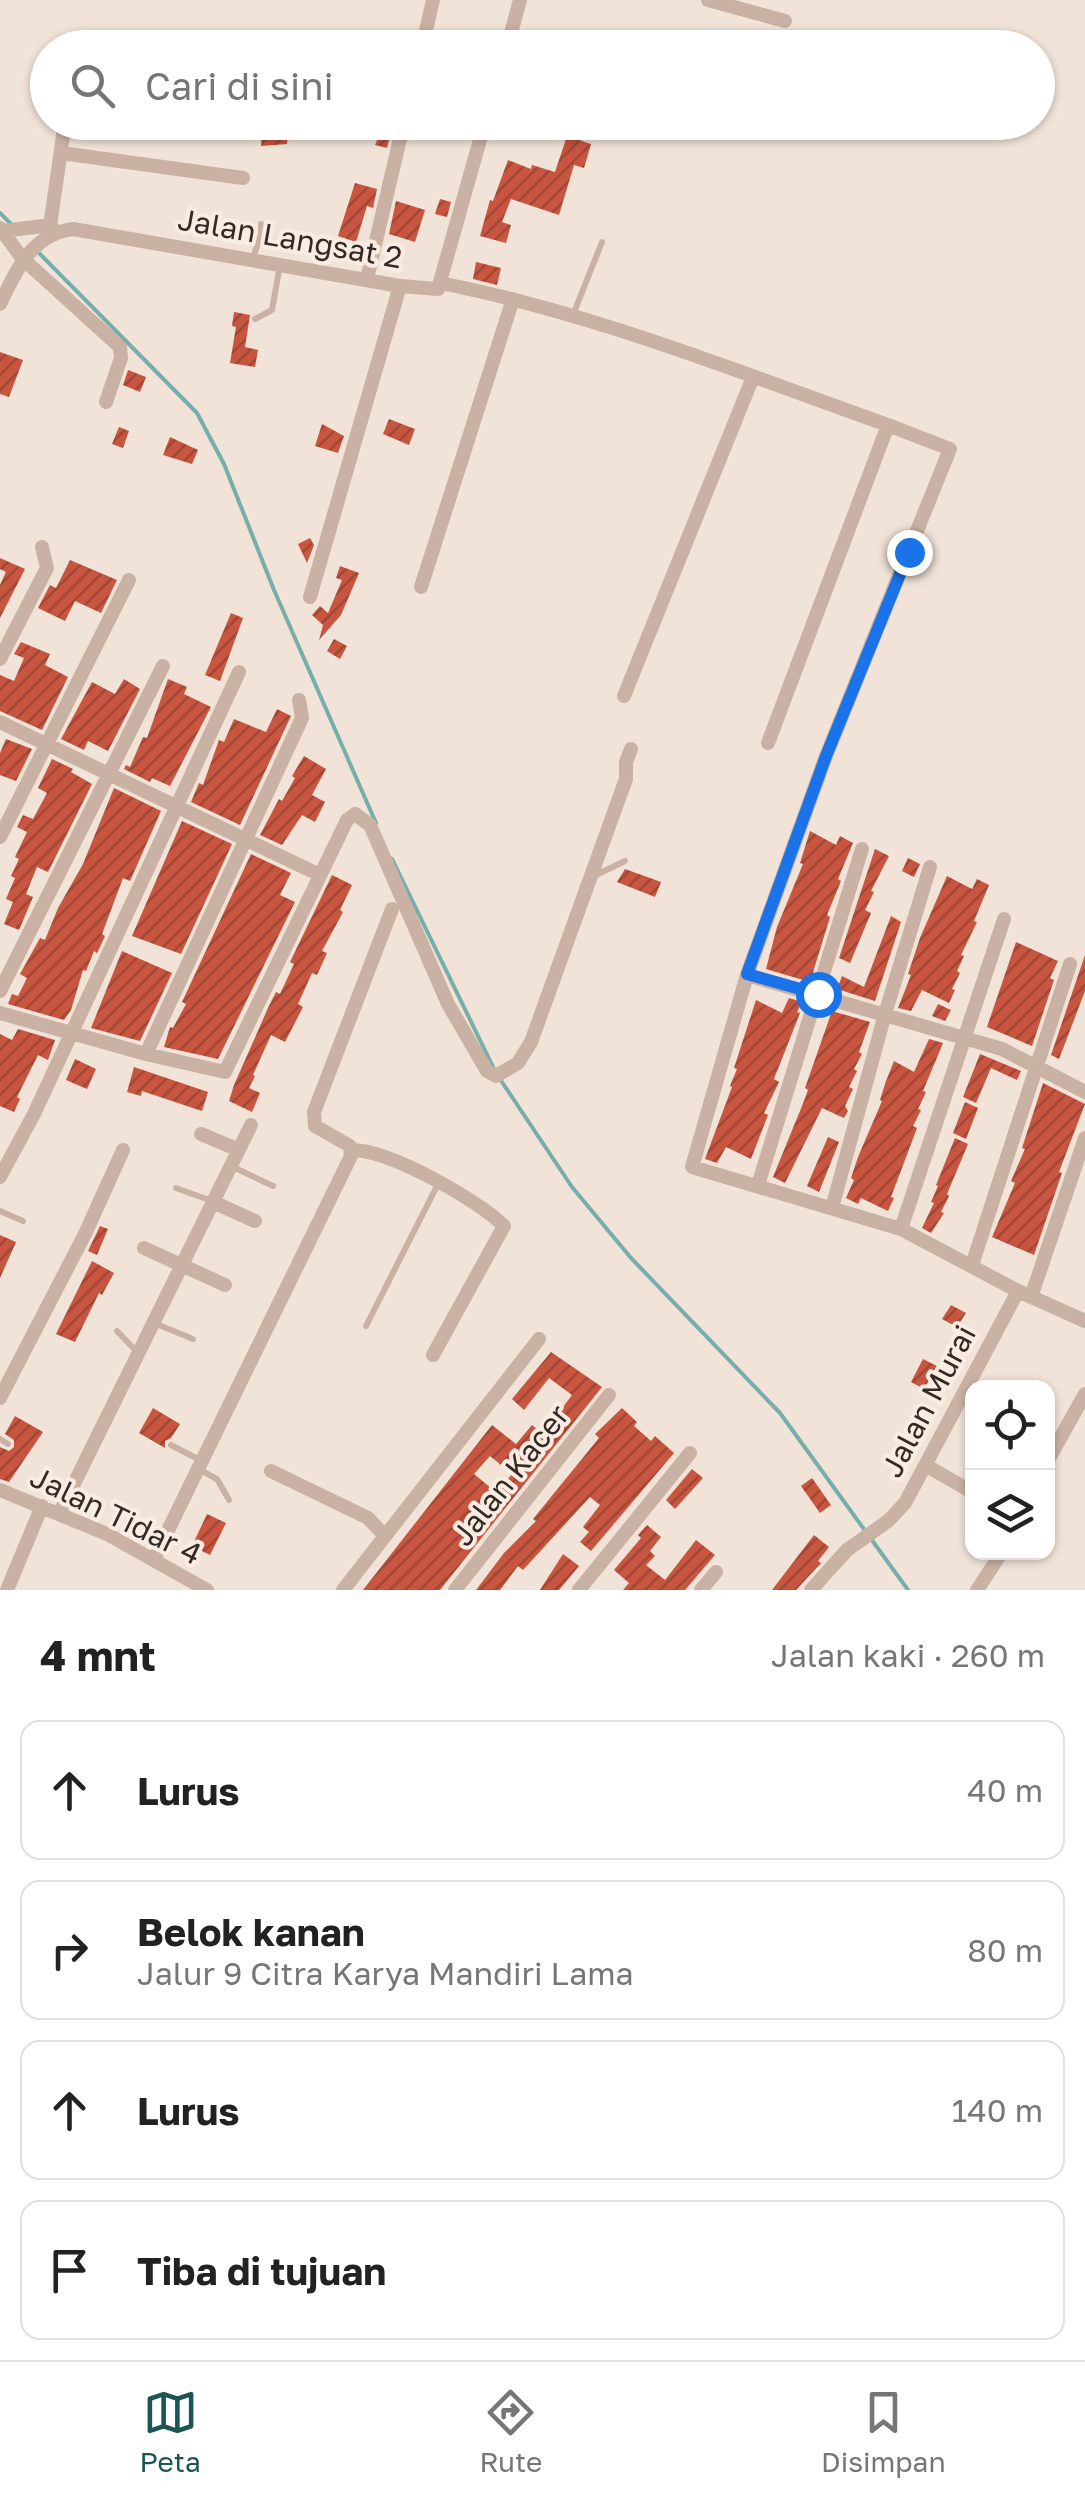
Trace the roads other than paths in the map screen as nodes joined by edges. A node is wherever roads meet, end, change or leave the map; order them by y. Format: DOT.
graph roads {
  1 [pos="433,0"];
  2 [pos="520,0"];
  3 [pos="708,0"];
  4 [pos="785,22"];
  5 [pos="426,30"];
  6 [pos="511,30"];
  7 [pos="63,140"];
  8 [pos="400,140"];
  9 [pos="480,140"];
  10 [pos="61,153"];
  11 [pos="244,178"];
  12 [pos="261,224"];
  13 [pos="5,230"];
  14 [pos="46,231"];
  15 [pos="602,242"];
  16 [pos="26,254"];
  17 [pos="252,260"];
  18 [pos="280,264"];
  19 [pos="368,279"];
  20 [pos="440,283"];
  21 [pos="400,286"];
  22 [pos="512,298"];
  23 [pos="0,304"];
  24 [pos="572,316"];
  25 [pos="255,319"];
  26 [pos="753,377"];
  27 [pos="106,402"];
  28 [pos="888,425"];
  29 [pos="42,547"];
  30 [pos="130,580"];
  31 [pos="421,586"];
  32 [pos="310,597"];
  33 [pos="0,659"];
  34 [pos="163,666"];
  35 [pos="240,672"];
  36 [pos="624,696"];
  37 [pos="299,700"];
  38 [pos="0,722"];
  39 [pos="768,743"];
  40 [pos="47,745"];
  41 [pos="631,749"];
  42 [pos="111,775"];
  43 [pos="176,807"];
  44 [pos="0,837"];
  45 [pos="246,840"];
  46 [pos="862,850"];
  47 [pos="625,861"];
  48 [pos="930,867"];
  49 [pos="320,875"];
  50 [pos="590,878"];
  51 [pos="392,909"];
  52 [pos="1004,919"];
  53 [pos="1070,964"];
  54 [pos="747,974"];
  55 [pos="0,991"];
  56 [pos="818,994"];
  57 [pos="0,1012"];
  58 [pos="885,1014"];
  59 [pos="71,1032"];
  60 [pos="964,1037"];
  61 [pos="146,1054"];
  62 [pos="1035,1066"];
  63 [pos="1085,1092"];
  64 [pos="251,1125"];
  65 [pos="201,1134"];
  66 [pos="1085,1138"];
  67 [pos="123,1150"];
  68 [pos="239,1150"];
  69 [pos="352,1150"];
  70 [pos="231,1166"];
  71 [pos="0,1178"];
  72 [pos="438,1183"];
  73 [pos="758,1184"];
  74 [pos="273,1186"];
  75 [pos="176,1188"];
  76 [pos="213,1202"];
  77 [pos="832,1208"];
  78 [pos="0,1211"];
  79 [pos="24,1221"];
  80 [pos="255,1221"];
  81 [pos="902,1229"];
  82 [pos="144,1248"];
  83 [pos="182,1265"];
  84 [pos="972,1265"];
  85 [pos="225,1285"];
  86 [pos="1024,1294"];
  87 [pos="1085,1322"];
  88 [pos="154,1323"];
  89 [pos="366,1326"];
  90 [pos="117,1332"];
  91 [pos="193,1339"];
  92 [pos="540,1339"];
  93 [pos="139,1354"];
  94 [pos="433,1354"];
  95 [pos="1085,1394"];
  96 [pos="609,1395"];
  97 [pos="0,1398"];
  98 [pos="0,1440"];
  99 [pos="8,1444"];
  100 [pos="171,1445"];
  101 [pos="1055,1448"];
  102 [pos="690,1453"];
  103 [pos="199,1465"];
  104 [pos="927,1466"];
  105 [pos="271,1472"];
  106 [pos="965,1488"];
  107 [pos="0,1490"];
  108 [pos="229,1500"];
  109 [pos="42,1506"];
  110 [pos="60,1512"];
  111 [pos="384,1536"];
  112 [pos="154,1559"];
  113 [pos="997,1560"];
  114 [pos="716,1572"];
  115 [pos="205,1589"];
  116 [pos="7,1590"];
  117 [pos="342,1590"];
  118 [pos="455,1590"];
  119 [pos="578,1590"];
  120 [pos="702,1590"];
  121 [pos="812,1590"];
  122 [pos="977,1590"];
  1 -- 5 [label="street"];
  2 -- 6 [label="street"];
  3 -- 4 [label="street"];
  7 -- 10 [label="street"];
  8 -- 19 [label="street"];
  9 -- 20 [label="street, Jalan Langsat 2"];
  10 -- 11 [label="street"];
  10 -- 14 [label="street"];
  12 -- 17 [label="lane"];
  13 -- 14 [label="street, Jalan Langsat 2"];
  13 -- 16 [label="street"];
  14 -- 16 [label="street"];
  14 -- 17 [label="street, Jalan Langsat 2"];
  15 -- 24 [label="lane"];
  16 -- 23 [label="street"];
  16 -- 27 [label="street"];
  17 -- 18 [label="street, Jalan Langsat 2"];
  18 -- 19 [label="street, Jalan Langsat 2"];
  18 -- 25 [label="lane"];
  19 -- 21 [label="street, Jalan Langsat 2"];
  20 -- 21 [label="street, Jalan Langsat 2"];
  20 -- 22 [label="street"];
  21 -- 32 [label="street"];
  22 -- 24 [label="street"];
  22 -- 31 [label="street"];
  24 -- 26 [label="street"];
  26 -- 28 [label="street"];
  26 -- 36 [label="street"];
  28 -- 39 [label="street"];
  28 -- 54 [label="street"];
  29 -- 33 [label="street"];
  30 -- 40 [label="street"];
  34 -- 42 [label="street"];
  35 -- 43 [label="street"];
  37 -- 45 [label="street"];
  38 -- 40 [label="street"];
  40 -- 42 [label="street"];
  40 -- 44 [label="street"];
  41 -- 50 [label="street"];
  42 -- 43 [label="street"];
  42 -- 55 [label="street"];
  43 -- 45 [label="street"];
  43 -- 59 [label="street"];
  45 -- 49 [label="street"];
  45 -- 61 [label="street"];
  46 -- 56 [label="street"];
  47 -- 50 [label="lane"];
  48 -- 58 [label="street"];
  49 -- 50 [label="street"];
  49 -- 61 [label="street"];
  51 -- 69 [label="street"];
  52 -- 60 [label="street"];
  53 -- 62 [label="street"];
  54 -- 56 [label="street"];
  54 -- 73 [label="street"];
  56 -- 58 [label="street"];
  56 -- 73 [label="street"];
  57 -- 59 [label="street"];
  58 -- 60 [label="street"];
  58 -- 77 [label="street"];
  59 -- 61 [label="street"];
  59 -- 71 [label="street"];
  60 -- 62 [label="street"];
  60 -- 81 [label="street"];
  62 -- 63 [label="street"];
  62 -- 84 [label="street"];
  64 -- 68 [label="street"];
  65 -- 68 [label="street"];
  66 -- 86 [label="street, Jalan Murai"];
  67 -- 97 [label="street"];
  68 -- 70 [label="street"];
  69 -- 72 [label="street"];
  69 -- 103 [label="street"];
  70 -- 74 [label="lane"];
  70 -- 76 [label="street"];
  72 -- 89 [label="lane"];
  72 -- 94 [label="street"];
  73 -- 77 [label="street"];
  75 -- 76 [label="lane"];
  76 -- 80 [label="street"];
  76 -- 83 [label="street"];
  77 -- 81 [label="street"];
  78 -- 79 [label="lane"];
  81 -- 84 [label="street"];
  82 -- 83 [label="street"];
  83 -- 85 [label="street"];
  83 -- 88 [label="street"];
  84 -- 86 [label="street"];
  86 -- 87 [label="street"];
  86 -- 104 [label="street, Jalan Murai"];
  88 -- 91 [label="lane"];
  88 -- 93 [label="street"];
  90 -- 93 [label="lane"];
  92 -- 111 [label="street"];
  93 -- 110 [label="street"];
  95 -- 101 [label="street"];
  96 -- 118 [label="street, Jalan Kacer"];
  98 -- 99 [label="lane"];
  100 -- 103 [label="lane"];
  102 -- 119 [label="street"];
  103 -- 108 [label="lane"];
  103 -- 112 [label="street"];
  104 -- 106 [label="street"];
  104 -- 121 [label="street, Jalan Murai"];
  105 -- 111 [label="street"];
  107 -- 109 [label="street, Jalan Tidar 4"];
  109 -- 110 [label="street, Jalan Tidar 4"];
  109 -- 116 [label="street"];
  110 -- 112 [label="street, Jalan Tidar 4"];
  111 -- 117 [label="street"];
  112 -- 115 [label="street, Jalan Tidar 4"];
  113 -- 122 [label="street"];
  114 -- 120 [label="street"];
}
